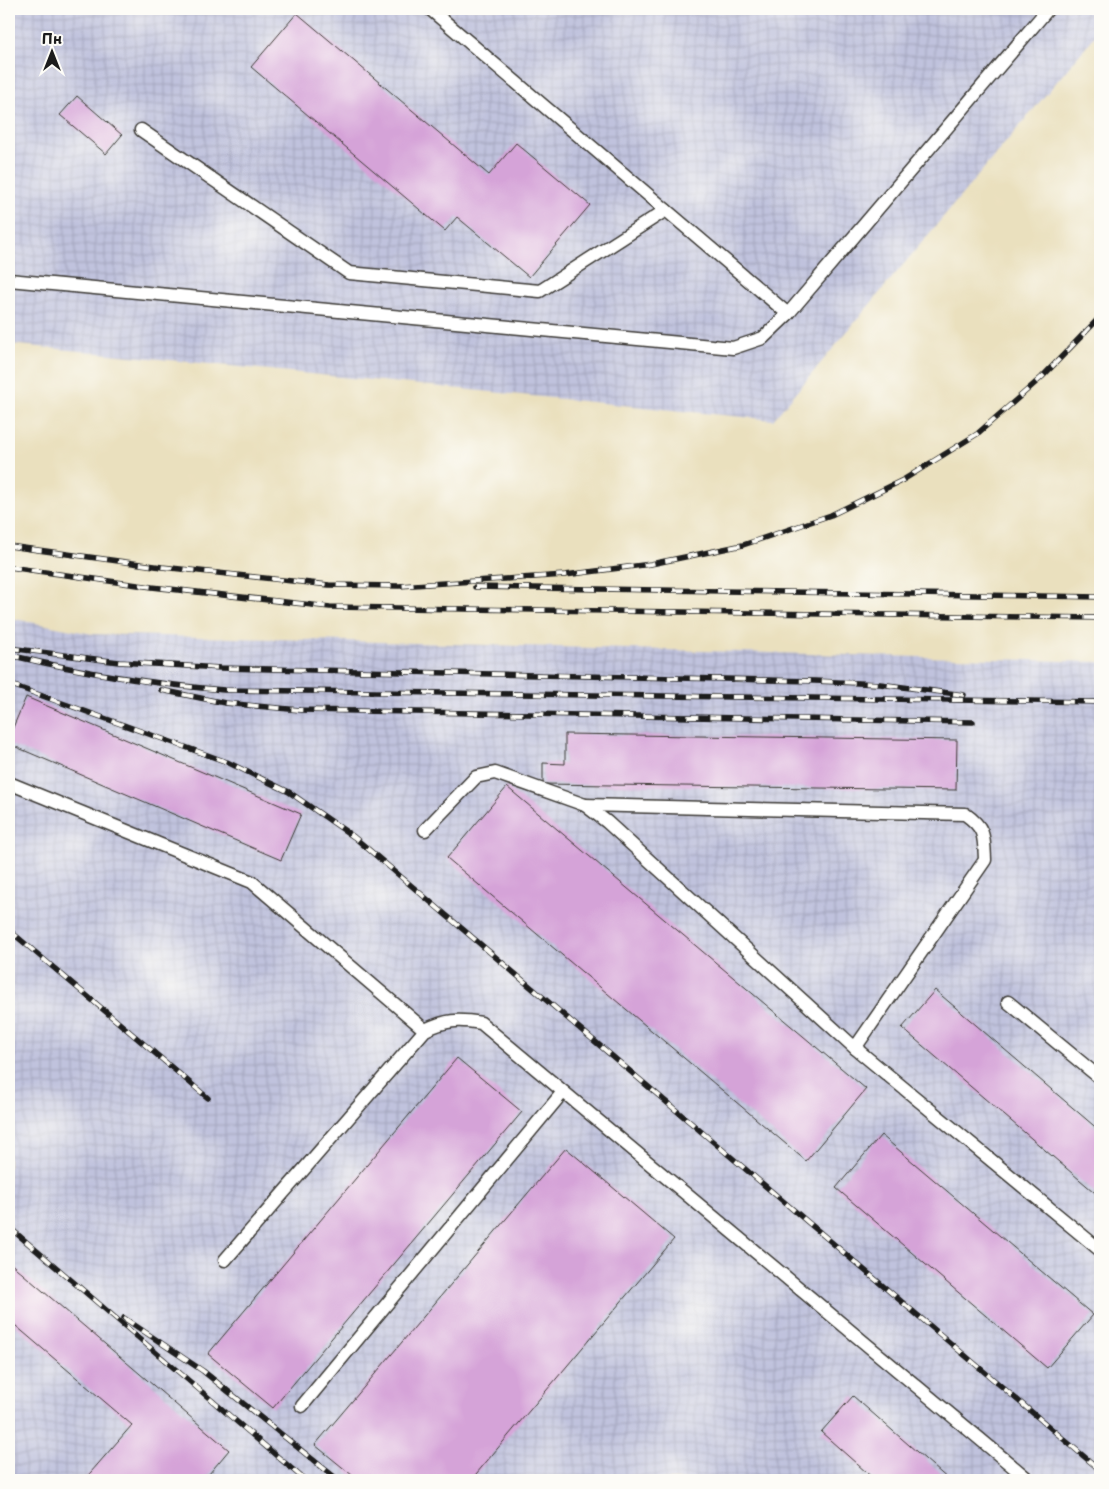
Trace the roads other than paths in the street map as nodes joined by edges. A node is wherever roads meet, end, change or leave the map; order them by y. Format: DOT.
graph roads {
  1 [pos="430,9"];
  2 [pos="1048,9"];
  3 [pos="141,130"];
  4 [pos="666,210"];
  5 [pos="9,280"];
  6 [pos="788,314"];
  7 [pos="9,783"];
  8 [pos="585,804"];
  9 [pos="425,830"];
  10 [pos="1008,1002"];
  11 [pos="425,1030"];
  12 [pos="855,1048"];
  13 [pos="1100,1078"];
  14 [pos="563,1092"];
  15 [pos="1100,1250"];
  16 [pos="225,1260"];
  17 [pos="302,1406"];
  18 [pos="1029,1480"];
  1 -- 4 [label="lane"];
  2 -- 6 [label="lane"];
  3 -- 4 [label="lane"];
  4 -- 6 [label="lane"];
  5 -- 6 [label="lane"];
  7 -- 11 [label="lane"];
  8 -- 9 [label="lane"];
  8 -- 12 [label="lane"];
  8 -- 12 [label="lane"];
  10 -- 13 [label="lane"];
  11 -- 14 [label="lane"];
  11 -- 16 [label="lane"];
  12 -- 15 [label="lane"];
  14 -- 17 [label="lane"];
  14 -- 18 [label="lane"];
}
